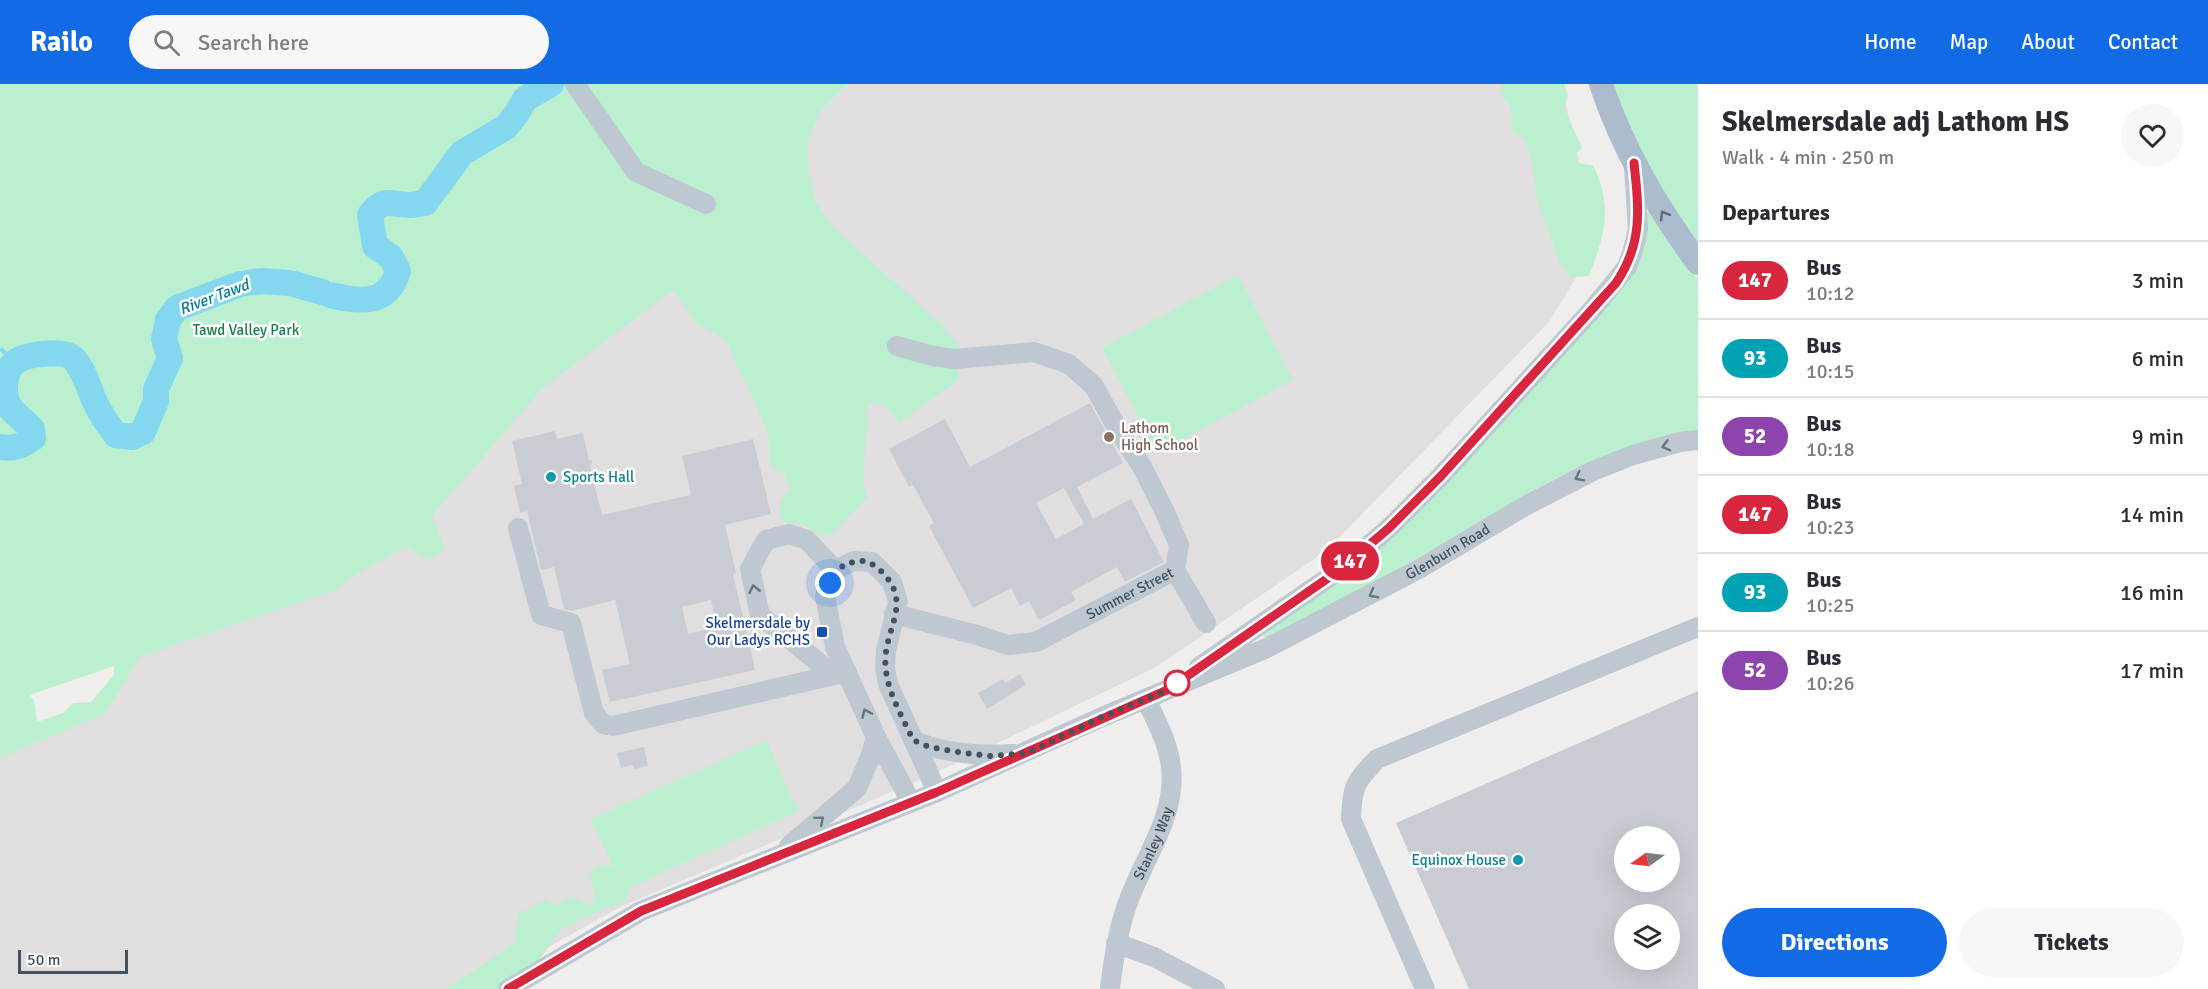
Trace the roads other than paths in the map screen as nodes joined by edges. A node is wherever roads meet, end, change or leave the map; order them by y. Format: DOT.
graph roads {
  1 [pos="1601,84"];
  2 [pos="577,88"];
  3 [pos="1634,163"];
  4 [pos="706,204"];
  5 [pos="1698,263"];
  6 [pos="897,346"];
  7 [pos="1698,440"];
  8 [pos="518,528"];
  9 [pos="835,570"];
  10 [pos="1175,570"];
  11 [pos="894,615"];
  12 [pos="1206,623"];
  13 [pos="1698,627"];
  14 [pos="840,673"];
  15 [pos="1167,690"];
  16 [pos="1146,699"];
  17 [pos="876,737"];
  18 [pos="913,740"];
  19 [pos="1027,753"];
  20 [pos="937,792"];
  21 [pos="911,802"];
  22 [pos="775,857"];
  23 [pos="1116,943"];
  24 [pos="508,989"];
  25 [pos="1110,989"];
  26 [pos="1215,989"];
  27 [pos="1425,989"];
  1 -- 3 [label="main road"];
  2 -- 4 [label="street"];
  5 -- 3 [label="main road, one-way"];
  3 -- 15 [label="street, Glenburn Road"];
  6 -- 10 [label="street, Summer Street"];
  7 -- 15 [label="street, Glenburn Road, one-way"];
  8 -- 14 [label="street"];
  9 -- 11 [label="street"];
  9 -- 14 [label="street"];
  14 -- 9 [label="street, one-way"];
  10 -- 11 [label="street, Summer Street"];
  10 -- 12 [label="street"];
  11 -- 18 [label="street"];
  13 -- 27 [label="street"];
  17 -- 14 [label="street, one-way"];
  15 -- 16 [label="street, Glenburn Road"];
  16 -- 19 [label="street, Glenburn Road"];
  16 -- 23 [label="street, Stanley Way"];
  17 -- 21 [label="street"];
  22 -- 17 [label="street, one-way"];
  18 -- 19 [label="street"];
  18 -- 20 [label="street"];
  19 -- 20 [label="street, Glenburn Road"];
  20 -- 21 [label="street, Glenburn Road"];
  21 -- 22 [label="street, Glenburn Road"];
  22 -- 24 [label="street, Glenburn Road"];
  23 -- 25 [label="street, Stanley Way"];
  23 -- 26 [label="street"];
}
